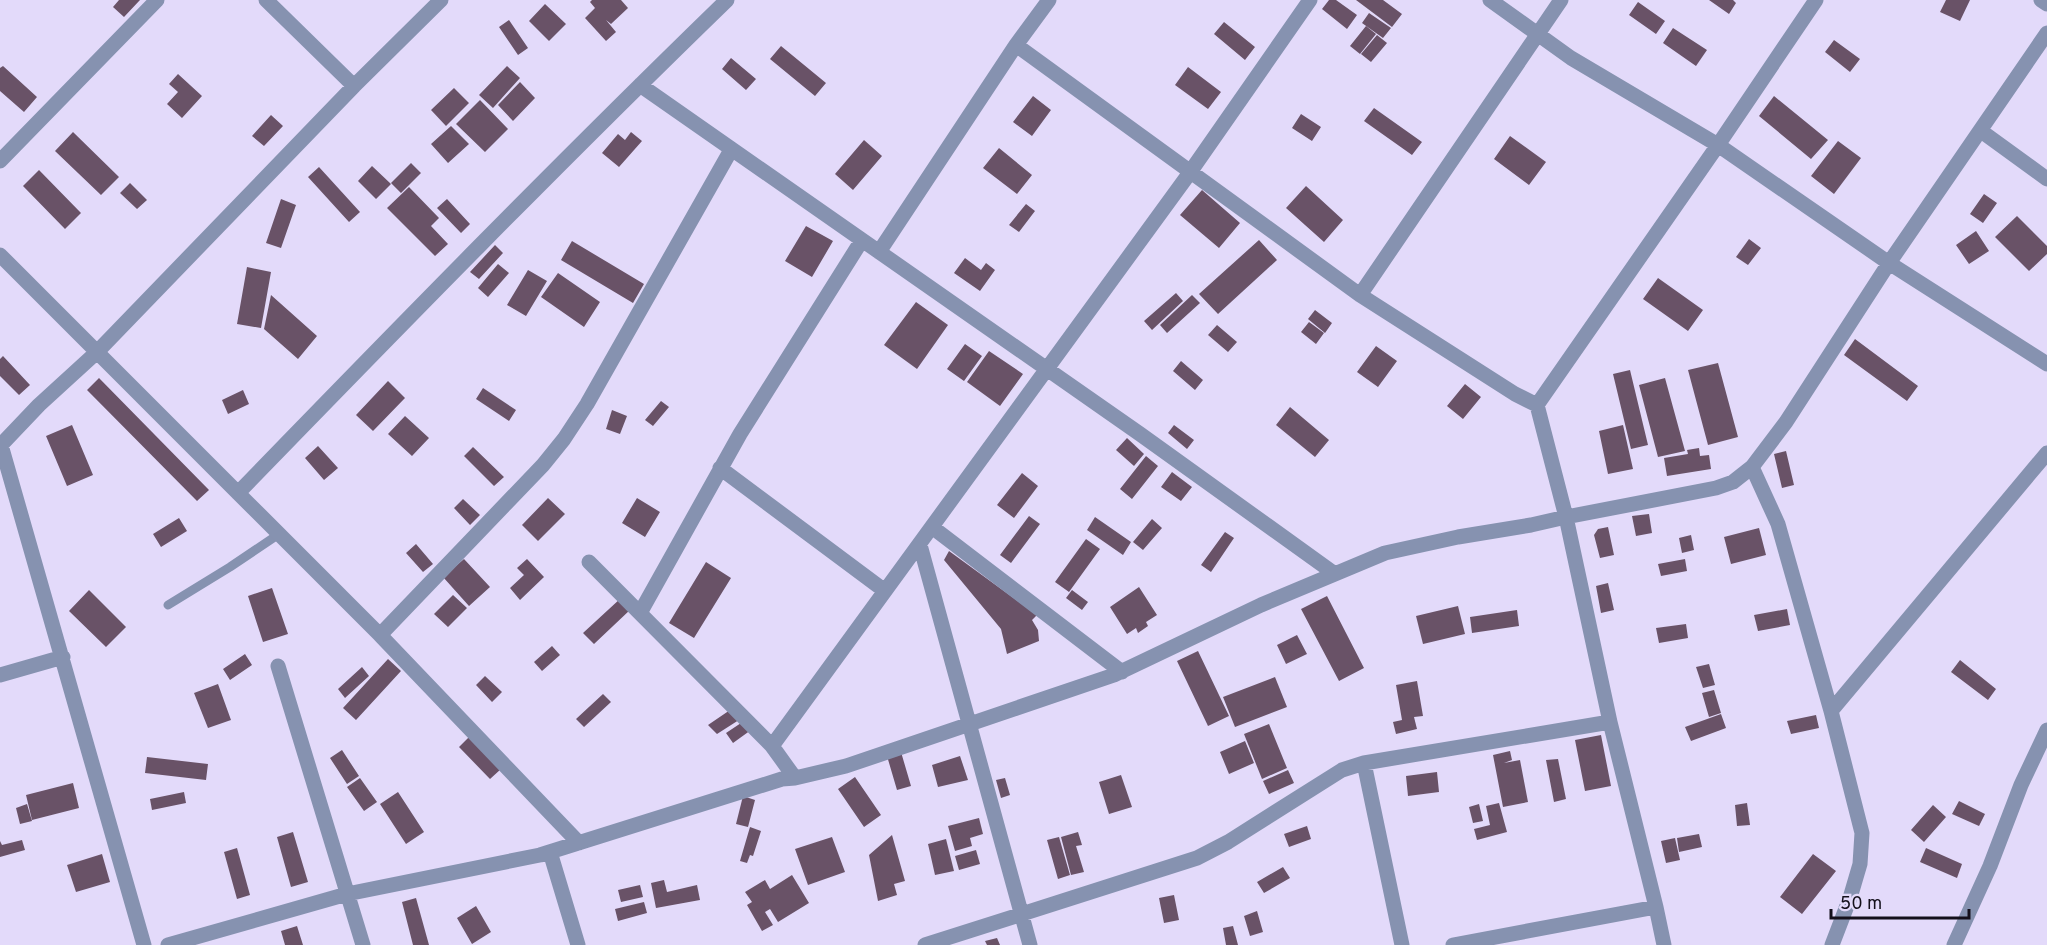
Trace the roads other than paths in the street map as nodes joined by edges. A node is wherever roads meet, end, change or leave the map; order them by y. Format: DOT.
graph roads {
  1 [pos="157,0"];
  2 [pos="266,0"];
  3 [pos="441,0"];
  4 [pos="727,0"];
  5 [pos="1049,0"];
  6 [pos="1310,0"];
  7 [pos="1490,0"];
  8 [pos="1561,0"];
  9 [pos="1816,0"];
  10 [pos="2041,0"];
  11 [pos="2047,4"];
  12 [pos="2047,33"];
  13 [pos="1538,34"];
  14 [pos="1016,45"];
  15 [pos="640,85"];
  16 [pos="354,86"];
  17 [pos="1981,131"];
  18 [pos="1718,145"];
  19 [pos="731,150"];
  20 [pos="0,161"];
  21 [pos="1191,171"];
  22 [pos="2047,179"];
  23 [pos="862,240"];
  24 [pos="879,252"];
  25 [pos="0,255"];
  26 [pos="1889,263"];
  27 [pos="1360,295"];
  28 [pos="97,352"];
  29 [pos="2047,364"];
  30 [pos="1047,368"];
  31 [pos="1537,405"];
  32 [pos="1,446"];
  33 [pos="2047,453"];
  34 [pos="1752,467"];
  35 [pos="720,468"];
  36 [pos="238,493"];
  37 [pos="1566,517"];
  38 [pos="932,527"];
  39 [pos="279,534"];
  40 [pos="920,545"];
  41 [pos="589,562"];
  42 [pos="1335,574"];
  43 [pos="885,591"];
  44 [pos="168,605"];
  45 [pos="640,613"];
  46 [pos="380,635"];
  47 [pos="63,657"];
  48 [pos="278,666"];
  49 [pos="1122,672"];
  50 [pos="0,675"];
  51 [pos="1831,711"];
  52 [pos="1610,722"];
  53 [pos="969,724"];
  54 [pos="2047,730"];
  55 [pos="772,746"];
  56 [pos="1364,763"];
  57 [pos="795,778"];
  58 [pos="579,843"];
  59 [pos="550,852"];
  60 [pos="347,894"];
  61 [pos="1656,907"];
  62 [pos="1021,913"];
  63 [pos="144,945"];
  64 [pos="168,945"];
  65 [pos="363,945"];
  66 [pos="578,945"];
  67 [pos="925,945"];
  68 [pos="1030,945"];
  69 [pos="1402,945"];
  70 [pos="1454,945"];
  71 [pos="1664,945"];
  72 [pos="1832,945"];
  73 [pos="1954,945"];
  1 -- 20 [label="street"];
  2 -- 16 [label="street"];
  3 -- 16 [label="street"];
  4 -- 15 [label="street"];
  5 -- 14 [label="street"];
  6 -- 21 [label="street"];
  7 -- 13 [label="street"];
  8 -- 13 [label="street"];
  9 -- 18 [label="street"];
  10 -- 11 [label="street"];
  12 -- 17 [label="street"];
  13 -- 18 [label="street"];
  13 -- 27 [label="street"];
  14 -- 21 [label="street"];
  14 -- 24 [label="street"];
  15 -- 19 [label="street"];
  15 -- 36 [label="street"];
  16 -- 28 [label="street"];
  17 -- 22 [label="street"];
  17 -- 26 [label="street"];
  18 -- 26 [label="street"];
  18 -- 31 [label="street"];
  19 -- 23 [label="street"];
  19 -- 46 [label="street"];
  21 -- 27 [label="street"];
  21 -- 30 [label="street"];
  23 -- 24 [label="street"];
  23 -- 35 [label="street"];
  24 -- 30 [label="street"];
  25 -- 28 [label="street"];
  26 -- 29 [label="street"];
  26 -- 34 [label="street"];
  27 -- 31 [label="street"];
  28 -- 32 [label="street"];
  28 -- 36 [label="street"];
  30 -- 38 [label="street"];
  30 -- 42 [label="street"];
  31 -- 37 [label="street"];
  32 -- 47 [label="street"];
  33 -- 51 [label="street"];
  34 -- 37 [label="street"];
  34 -- 51 [label="street"];
  35 -- 43 [label="street"];
  35 -- 45 [label="street"];
  36 -- 39 [label="street"];
  37 -- 42 [label="street"];
  37 -- 52 [label="street"];
  38 -- 40 [label="street"];
  38 -- 49 [label="street"];
  39 -- 44 [label="lane"];
  39 -- 46 [label="street"];
  40 -- 43 [label="street"];
  40 -- 53 [label="street"];
  41 -- 45 [label="street"];
  42 -- 49 [label="street"];
  43 -- 55 [label="street"];
  45 -- 55 [label="street"];
  46 -- 58 [label="street"];
  47 -- 50 [label="street"];
  47 -- 63 [label="street"];
  48 -- 60 [label="street"];
  49 -- 53 [label="street"];
  51 -- 72 [label="street"];
  52 -- 56 [label="street"];
  52 -- 61 [label="street"];
  53 -- 57 [label="street"];
  53 -- 62 [label="street"];
  54 -- 73 [label="street"];
  55 -- 57 [label="street"];
  56 -- 62 [label="street"];
  56 -- 69 [label="street"];
  57 -- 58 [label="street"];
  58 -- 59 [label="street"];
  59 -- 60 [label="street"];
  59 -- 66 [label="street"];
  60 -- 64 [label="street"];
  60 -- 65 [label="street"];
  61 -- 70 [label="street"];
  61 -- 71 [label="street"];
  62 -- 67 [label="street"];
  62 -- 68 [label="street"];
}
